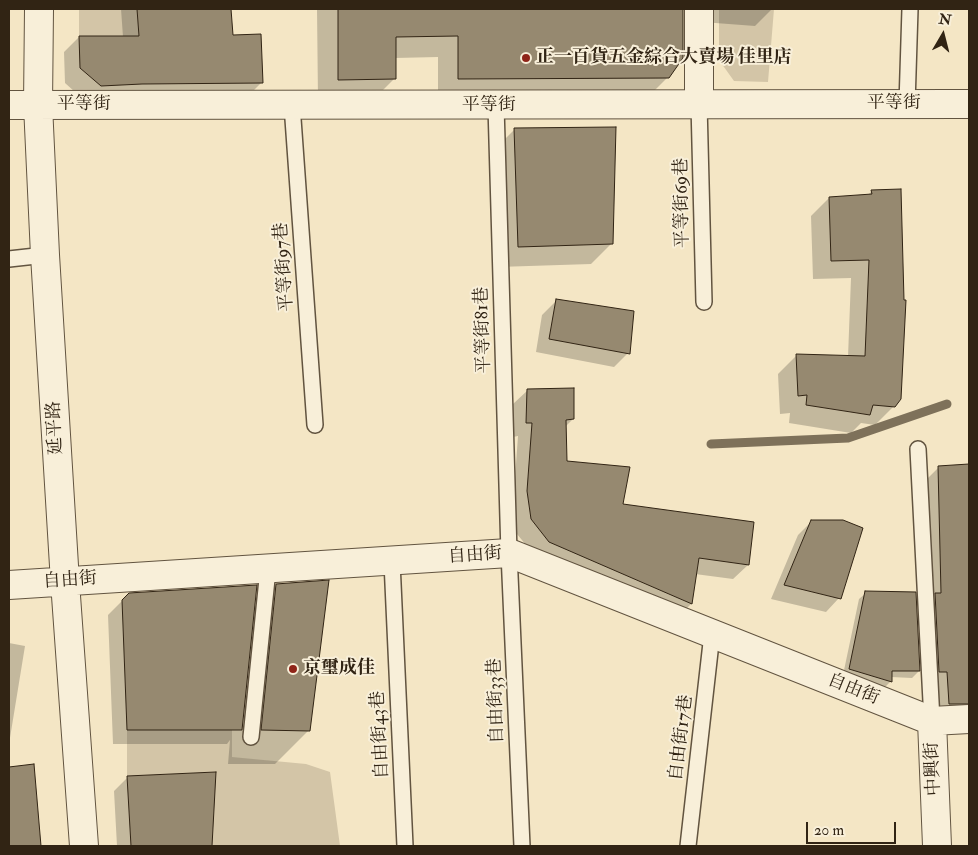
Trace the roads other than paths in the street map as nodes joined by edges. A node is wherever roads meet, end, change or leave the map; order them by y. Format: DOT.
graph roads {
  1 [pos="39,9"];
  2 [pos="699,9"];
  3 [pos="910,9"];
  4 [pos="699,104"];
  5 [pos="907,104"];
  6 [pos="969,104"];
  7 [pos="9,105"];
  8 [pos="38,105"];
  9 [pos="292,105"];
  10 [pos="496,106"];
  11 [pos="45,255"];
  12 [pos="9,259"];
  13 [pos="704,302"];
  14 [pos="315,425"];
  15 [pos="918,449"];
  16 [pos="510,553"];
  17 [pos="392,562"];
  18 [pos="268,569"];
  19 [pos="65,582"];
  20 [pos="9,585"];
  21 [pos="712,634"];
  22 [pos="969,719"];
  23 [pos="932,721"];
  24 [pos="251,737"];
  25 [pos="84,846"];
  26 [pos="405,846"];
  27 [pos="522,846"];
  28 [pos="688,846"];
  29 [pos="938,846"];
  1 -- 8 [label="street, 延平路"];
  2 -- 4 [label="street"];
  3 -- 5 [label="lane"];
  4 -- 5 [label="street, 平等街"];
  4 -- 10 [label="street, 平等街"];
  4 -- 13 [label="lane, 平等街69巷"];
  5 -- 6 [label="street, 平等街"];
  7 -- 8 [label="street, 平等街"];
  8 -- 9 [label="street, 平等街"];
  8 -- 11 [label="street, 延平路"];
  9 -- 10 [label="street, 平等街"];
  9 -- 14 [label="lane, 平等街97巷"];
  10 -- 16 [label="lane, 平等街81巷"];
  11 -- 12 [label="lane"];
  11 -- 19 [label="street, 延平路"];
  15 -- 23 [label="lane"];
  16 -- 17 [label="street, 自由街"];
  16 -- 21 [label="street, 自由街"];
  16 -- 27 [label="lane, 自由街33巷"];
  17 -- 18 [label="street, 自由街"];
  17 -- 26 [label="lane, 自由街43巷"];
  18 -- 19 [label="street, 自由街"];
  18 -- 24 [label="lane"];
  19 -- 20 [label="street, 自由街"];
  19 -- 25 [label="street, 延平路"];
  21 -- 23 [label="street, 自由街"];
  21 -- 28 [label="lane, 自由街17巷"];
  22 -- 23 [label="street, 自由街"];
  23 -- 29 [label="street, 中興街"];
}
